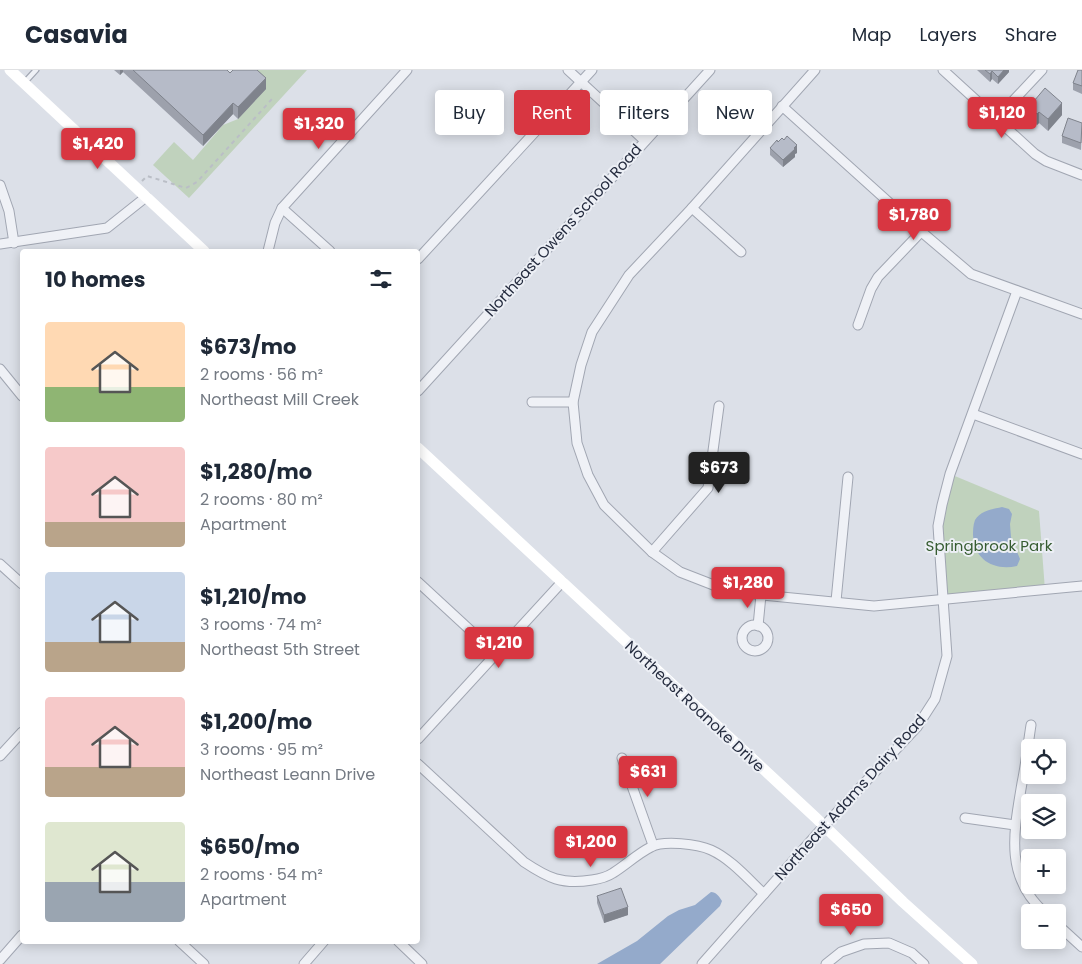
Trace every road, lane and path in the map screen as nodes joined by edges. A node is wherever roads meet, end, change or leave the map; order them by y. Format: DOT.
graph roads {
  1 [pos="10,70"];
  2 [pos="36,70"];
  3 [pos="407,70"];
  4 [pos="568,70"];
  5 [pos="592,70"];
  6 [pos="710,70"];
  7 [pos="816,70"];
  8 [pos="943,70"];
  9 [pos="1042,70"];
  10 [pos="581,82"];
  11 [pos="24,83"];
  12 [pos="272,99"];
  13 [pos="782,106"];
  14 [pos="997,118"];
  15 [pos="645,141"];
  16 [pos="1082,175"];
  17 [pos="142,181"];
  18 [pos="0,185"];
  19 [pos="146,197"];
  20 [pos="282,208"];
  21 [pos="692,208"];
  22 [pos="921,232"];
  23 [pos="14,243"];
  24 [pos="0,244"];
  25 [pos="202,249"];
  26 [pos="268,249"];
  27 [pos="328,249"];
  28 [pos="741,252"];
  29 [pos="420,257"];
  30 [pos="1017,291"];
  31 [pos="1082,314"];
  32 [pos="858,325"];
  33 [pos="0,369"];
  34 [pos="420,389"];
  35 [pos="20,394"];
  36 [pos="532,402"];
  37 [pos="573,402"];
  38 [pos="719,406"];
  39 [pos="973,414"];
  40 [pos="420,450"];
  41 [pos="1082,454"];
  42 [pos="848,477"];
  43 [pos="652,552"];
  44 [pos="0,564"];
  45 [pos="20,582"];
  46 [pos="562,582"];
  47 [pos="420,584"];
  48 [pos="1082,586"];
  49 [pos="761,595"];
  50 [pos="944,600"];
  51 [pos="836,601"];
  52 [pos="758,626"];
  53 [pos="496,654"];
  54 [pos="1031,725"];
  55 [pos="20,734"];
  56 [pos="420,738"];
  57 [pos="1,752"];
  58 [pos="622,758"];
  59 [pos="420,766"];
  60 [pos="965,818"];
  61 [pos="1015,825"];
  62 [pos="824,826"];
  63 [pos="653,845"];
  64 [pos="764,894"];
  65 [pos="1036,904"];
  66 [pos="1066,932"];
  67 [pos="20,937"];
  68 [pos="182,944"];
  69 [pos="321,944"];
  70 [pos="401,944"];
  71 [pos="1082,947"];
  72 [pos="0,960"];
  73 [pos="204,964"];
  74 [pos="304,964"];
  75 [pos="422,964"];
  76 [pos="702,964"];
  77 [pos="826,964"];
  78 [pos="924,964"];
  79 [pos="972,964"];
  1 -- 11 [label="street"];
  2 -- 11 [label="lane"];
  3 -- 20 [label="street"];
  4 -- 10 [label="street"];
  5 -- 10 [label="street"];
  6 -- 15 [label="street, Northeast Owens School Road"];
  7 -- 13 [label="street"];
  8 -- 14 [label="street"];
  9 -- 14 [label="street"];
  10 -- 15 [label="street"];
  10 -- 29 [label="street"];
  11 -- 19 [label="street"];
  12 -- 17 [label="path"];
  13 -- 21 [label="street"];
  13 -- 22 [label="street"];
  14 -- 16 [label="street"];
  15 -- 34 [label="street, Northeast Owens School Road"];
  18 -- 23 [label="street"];
  19 -- 23 [label="street"];
  19 -- 25 [label="street"];
  20 -- 26 [label="street"];
  20 -- 27 [label="street"];
  21 -- 28 [label="street"];
  21 -- 37 [label="street"];
  22 -- 30 [label="street"];
  22 -- 32 [label="street"];
  23 -- 24 [label="street"];
  30 -- 31 [label="street"];
  30 -- 39 [label="street, Northeast Adams Dairy Road"];
  33 -- 35 [label="street"];
  36 -- 37 [label="street"];
  37 -- 43 [label="street"];
  38 -- 43 [label="street"];
  39 -- 41 [label="street"];
  39 -- 50 [label="street, Northeast Adams Dairy Road"];
  40 -- 46 [label="street, Northeast Roanoke Drive"];
  42 -- 51 [label="street"];
  43 -- 49 [label="street"];
  44 -- 45 [label="street"];
  46 -- 53 [label="street"];
  46 -- 62 [label="street, Northeast Roanoke Drive"];
  47 -- 53 [label="street"];
  48 -- 50 [label="street"];
  49 -- 51 [label="street"];
  49 -- 52 [label="street"];
  50 -- 51 [label="street"];
  50 -- 62 [label="street, Northeast Adams Dairy Road"];
  53 -- 56 [label="street"];
  54 -- 61 [label="street"];
  55 -- 57 [label="street"];
  58 -- 63 [label="street"];
  59 -- 63 [label="street"];
  60 -- 61 [label="street"];
  61 -- 65 [label="street"];
  62 -- 64 [label="street, Northeast Adams Dairy Road"];
  62 -- 79 [label="street, Northeast Roanoke Drive"];
  63 -- 64 [label="street"];
  64 -- 76 [label="street, Northeast Adams Dairy Road"];
  66 -- 71 [label="street"];
  67 -- 72 [label="street"];
  68 -- 73 [label="street"];
  69 -- 74 [label="street"];
  70 -- 75 [label="street"];
  77 -- 78 [label="street"];
}
